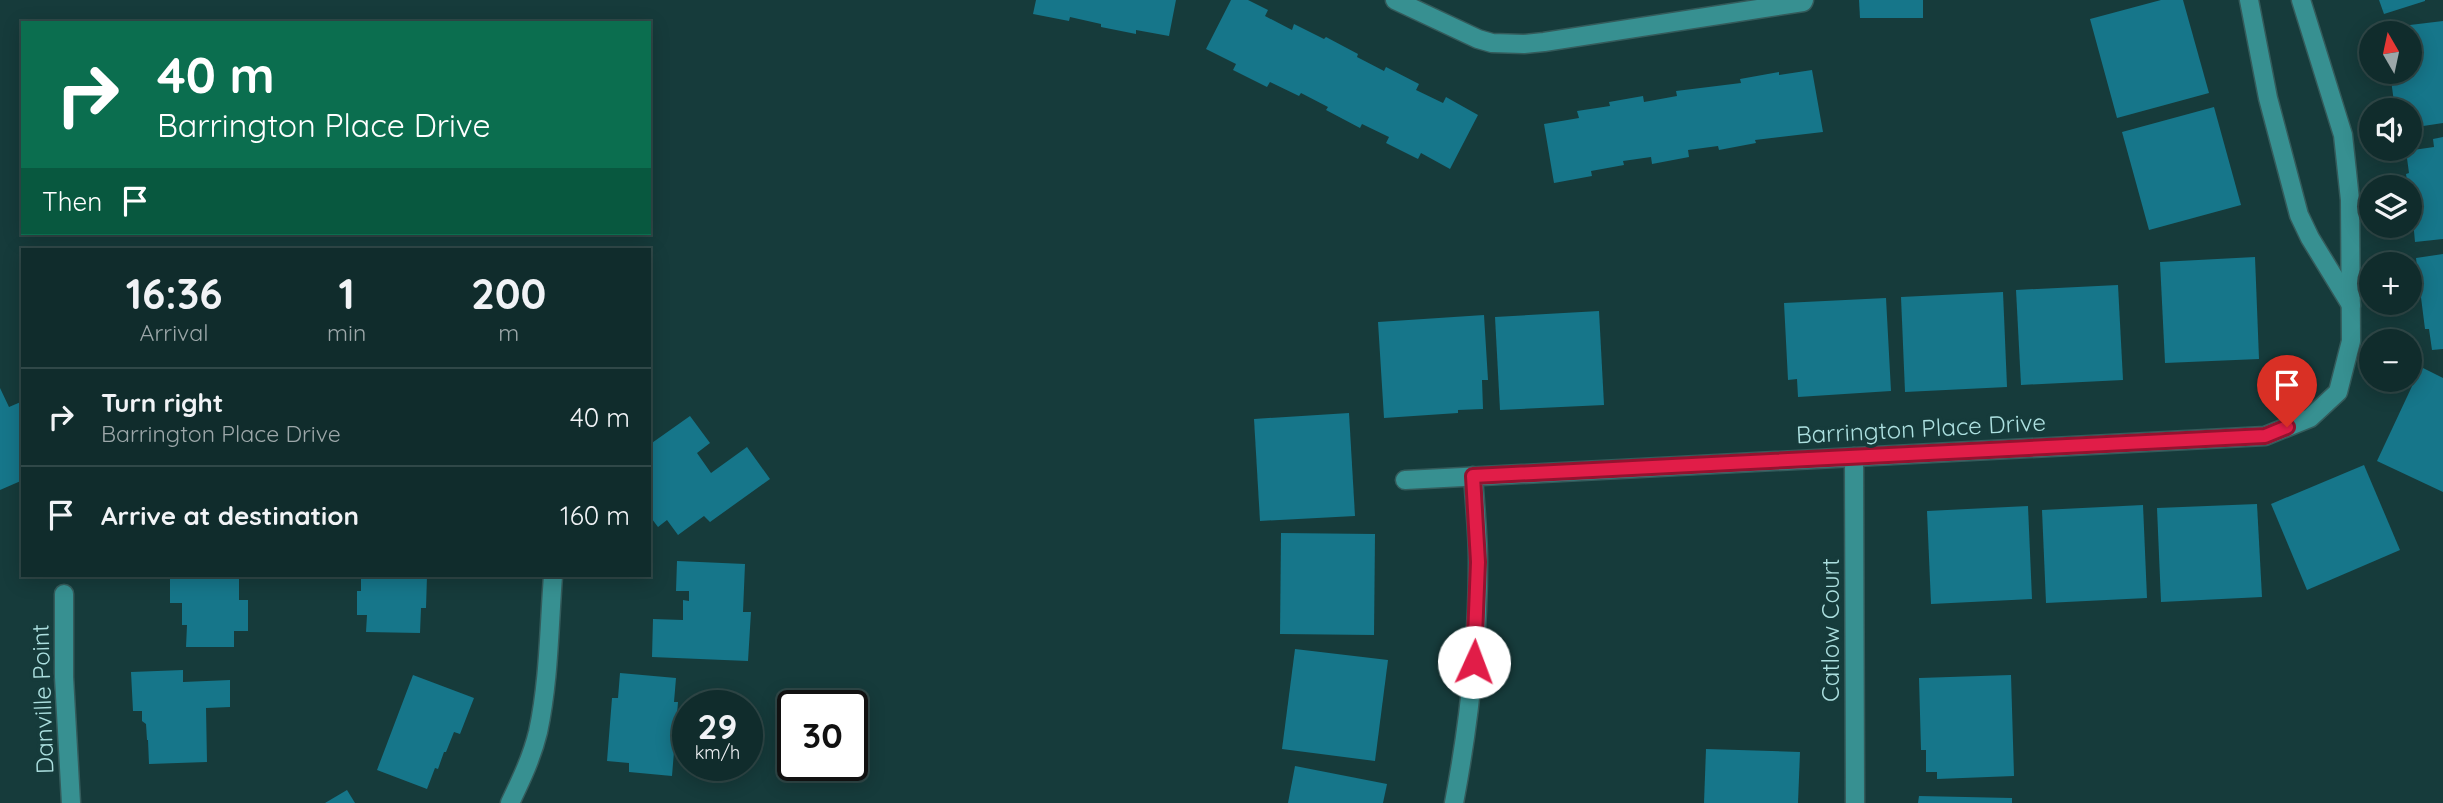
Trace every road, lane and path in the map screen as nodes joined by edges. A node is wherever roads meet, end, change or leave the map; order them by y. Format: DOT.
graph roads {
  1 [pos="1395,0"];
  2 [pos="1804,0"];
  3 [pos="2249,0"];
  4 [pos="2301,0"];
  5 [pos="2351,306"];
  6 [pos="1854,457"];
  7 [pos="1473,476"];
  8 [pos="1405,480"];
  9 [pos="552,577"];
  10 [pos="64,594"];
  11 [pos="71,803"];
  12 [pos="510,803"];
  13 [pos="1454,803"];
  14 [pos="1855,803"];
  1 -- 2 [label="street"];
  3 -- 5 [label="street"];
  4 -- 5 [label="street, Barrington Place Drive"];
  5 -- 6 [label="street, Barrington Place Drive"];
  6 -- 7 [label="street, Barrington Place Drive"];
  6 -- 14 [label="street, Catlow Court"];
  7 -- 8 [label="street, Barrington Place Drive"];
  7 -- 13 [label="street"];
  9 -- 12 [label="street"];
  10 -- 11 [label="street, Danville Point"];
}
